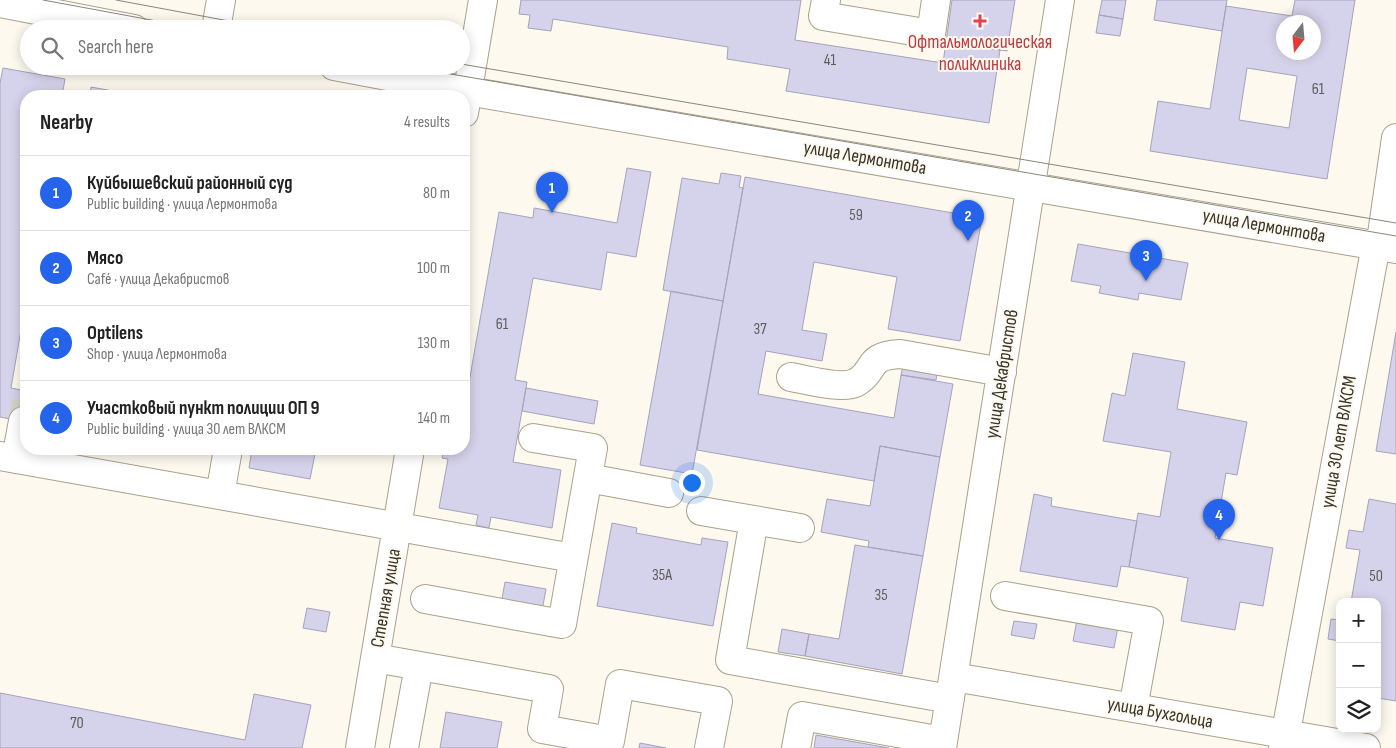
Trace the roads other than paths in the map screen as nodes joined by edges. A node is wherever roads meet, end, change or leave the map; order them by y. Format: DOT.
graph roads {
  1 [pos="221,0"];
  2 [pos="483,0"];
  3 [pos="826,0"];
  4 [pos="936,0"];
  5 [pos="1060,0"];
  6 [pos="0,4"];
  7 [pos="86,20"];
  8 [pos="218,20"];
  9 [pos="470,74"];
  10 [pos="367,75"];
  11 [pos="470,75"];
  12 [pos="421,90"];
  13 [pos="467,90"];
  14 [pos="470,103"];
  15 [pos="1396,138"];
  16 [pos="1032,186"];
  17 [pos="1386,247"];
  18 [pos="902,338"];
  19 [pos="1004,364"];
  20 [pos="791,377"];
  21 [pos="20,428"];
  22 [pos="533,438"];
  23 [pos="227,455"];
  24 [pos="409,455"];
  25 [pos="8,458"];
  26 [pos="588,478"];
  27 [pos="669,493"];
  28 [pos="220,495"];
  29 [pos="702,511"];
  30 [pos="754,520"];
  31 [pos="398,527"];
  32 [pos="800,528"];
  33 [pos="573,558"];
  34 [pos="1005,596"];
  35 [pos="425,599"];
  36 [pos="375,658"];
  37 [pos="419,666"];
  38 [pos="952,688"];
  39 [pos="1134,708"];
  40 [pos="1284,741"];
  41 [pos="942,745"];
  42 [pos="360,748"];
  43 [pos="404,748"];
  44 [pos="710,748"];
  45 [pos="796,748"];
  46 [pos="1366,748"];
  1 -- 8 [label="street"];
  2 -- 9 [label="street"];
  3 -- 4 [label="street"];
  5 -- 16 [label="street, улица Декабристов"];
  6 -- 7 [label="street"];
  10 -- 12 [label="street, улица Лермонтова"];
  11 -- 13 [label="street"];
  14 -- 16 [label="street, улица Лермонтова"];
  15 -- 17 [label="street, улица 30 лет ВЛКСМ"];
  16 -- 17 [label="street, улица Лермонтова"];
  16 -- 19 [label="street, улица Декабристов"];
  17 -- 40 [label="street, улица 30 лет ВЛКСМ"];
  18 -- 19 [label="street"];
  19 -- 20 [label="street"];
  19 -- 38 [label="street, улица Декабристов"];
  21 -- 25 [label="street"];
  22 -- 26 [label="street"];
  23 -- 28 [label="street"];
  24 -- 31 [label="street, Степная улица"];
  25 -- 28 [label="street"];
  26 -- 27 [label="street"];
  26 -- 33 [label="street"];
  28 -- 31 [label="street"];
  29 -- 30 [label="street"];
  30 -- 32 [label="street"];
  30 -- 38 [label="street, улица Бухгольца"];
  31 -- 33 [label="street"];
  31 -- 36 [label="street, Степная улица"];
  33 -- 35 [label="street"];
  34 -- 39 [label="street"];
  36 -- 37 [label="street"];
  36 -- 42 [label="street, Степная улица"];
  37 -- 43 [label="street"];
  37 -- 44 [label="street"];
  38 -- 39 [label="street, улица Бухгольца"];
  38 -- 41 [label="street, улица Декабристов"];
  39 -- 40 [label="street, улица Бухгольца"];
  40 -- 46 [label="street, улица Бухгольца"];
  41 -- 45 [label="street"];
}
